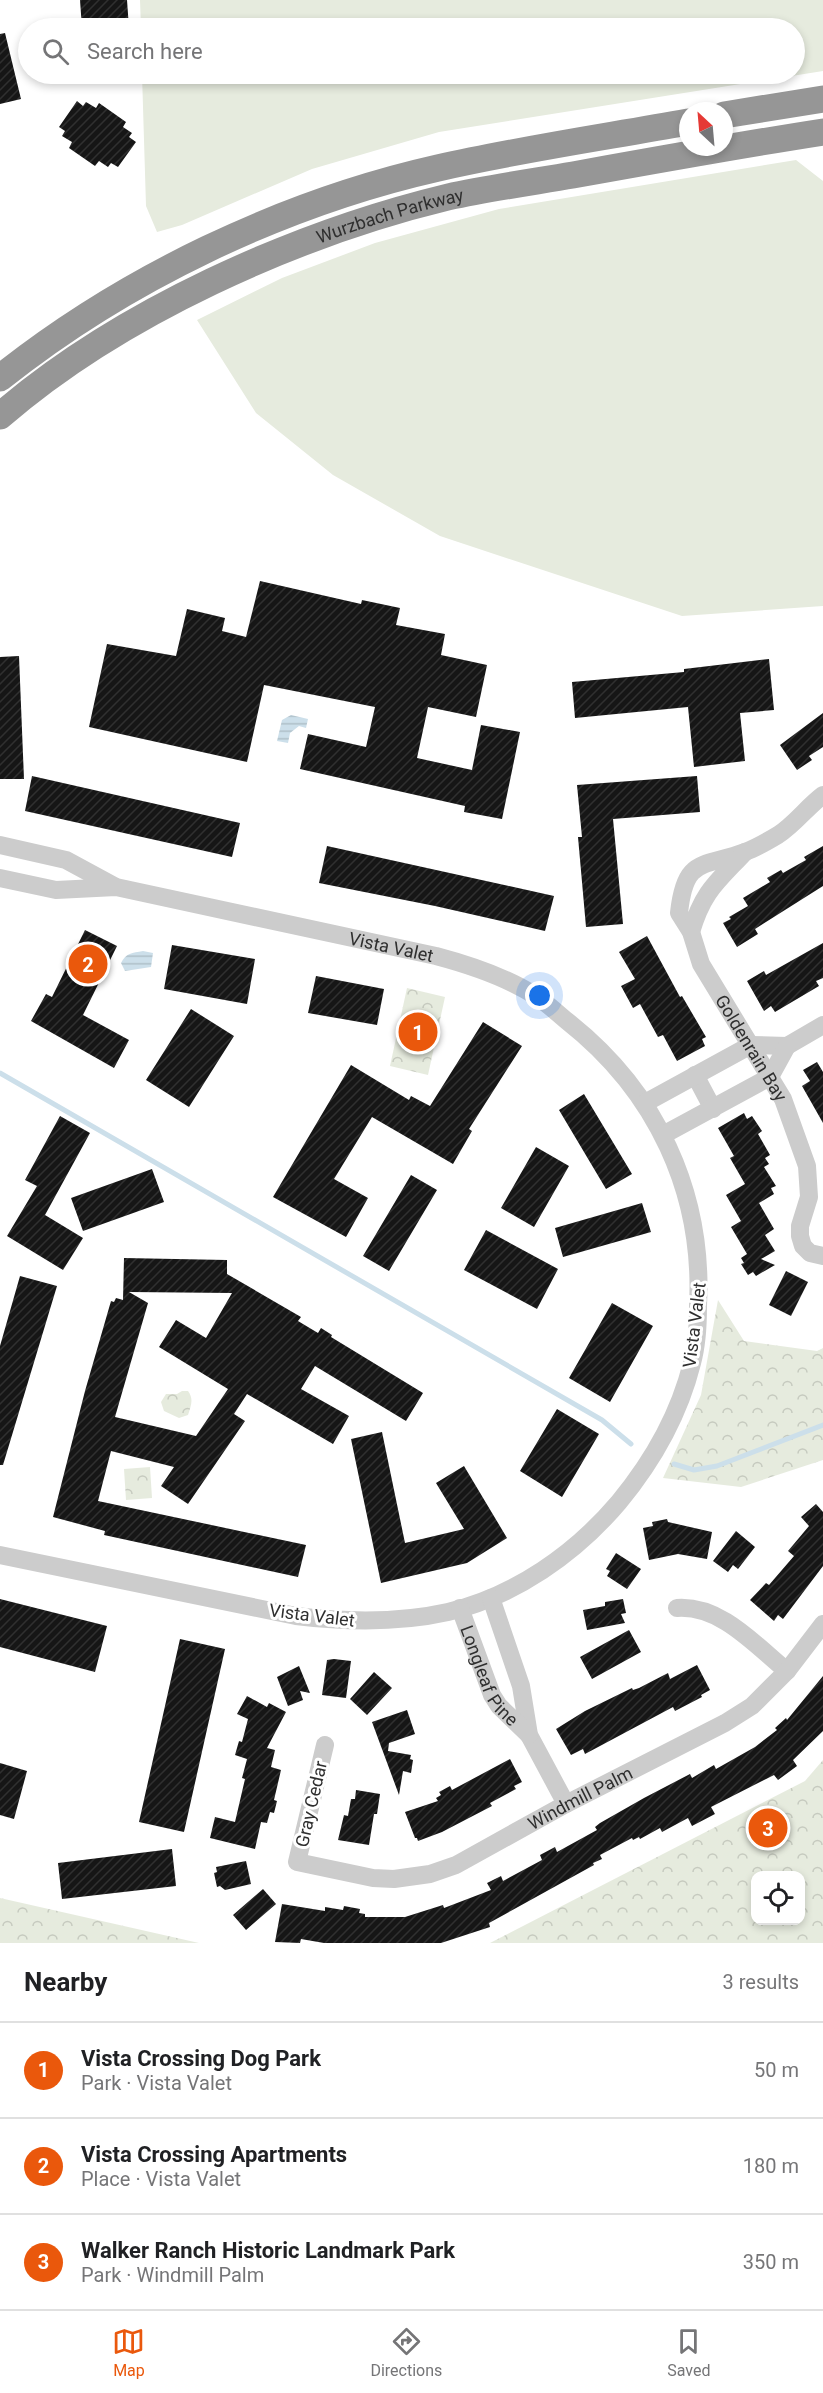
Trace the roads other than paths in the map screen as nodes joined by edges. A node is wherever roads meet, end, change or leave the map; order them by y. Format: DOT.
graph roads {
  1 [pos="823,99"];
  2 [pos="733,114"];
  3 [pos="679,124"];
  4 [pos="823,132"];
  5 [pos="5,371"];
  6 [pos="9,408"];
  7 [pos="0,423"];
  8 [pos="823,795"];
  9 [pos="0,845"];
  10 [pos="0,878"];
  11 [pos="116,886"];
  12 [pos="823,1025"];
  13 [pos="752,1045"];
  14 [pos="787,1046"];
  15 [pos="695,1075"];
  16 [pos="770,1077"];
  17 [pos="645,1103"];
  18 [pos="713,1109"];
  19 [pos="663,1135"];
  20 [pos="807,1166"];
  21 [pos="823,1182"];
  22 [pos="823,1256"];
  23 [pos="0,1555"];
  24 [pos="491,1598"];
  25 [pos="460,1608"];
  26 [pos="677,1608"];
  27 [pos="823,1624"];
  28 [pos="512,1660"];
  29 [pos="483,1670"];
  30 [pos="787,1671"];
  31 [pos="530,1735"];
  32 [pos="325,1745"];
  33 [pos="566,1804"];
  34 [pos="297,1862"];
  1 -- 2 [label="highway"];
  3 -- 5 [label="highway, Wurzbach Parkway"];
  4 -- 6 [label="highway, Wurzbach Parkway"];
  6 -- 7 [label="highway, Wurzbach Parkway"];
  8 -- 13 [label="street, Goldenrain Bay"];
  9 -- 11 [label="street, Vista Valet"];
  10 -- 11 [label="street, Vista Valet"];
  11 -- 17 [label="street, Vista Valet"];
  12 -- 14 [label="street"];
  13 -- 14 [label="street"];
  13 -- 15 [label="street"];
  13 -- 16 [label="street, Goldenrain Bay"];
  14 -- 16 [label="street"];
  15 -- 17 [label="street"];
  15 -- 18 [label="street"];
  16 -- 18 [label="street"];
  16 -- 20 [label="street, Goldenrain Bay"];
  17 -- 19 [label="street, Vista Valet"];
  18 -- 19 [label="street"];
  19 -- 24 [label="street, Vista Valet"];
  20 -- 21 [label="street"];
  20 -- 22 [label="street"];
  23 -- 25 [label="street, Vista Valet"];
  24 -- 25 [label="street, Vista Valet"];
  24 -- 28 [label="street, Longleaf Pine"];
  25 -- 29 [label="street, Longleaf Pine"];
  26 -- 30 [label="street"];
  27 -- 30 [label="street, Windmill Palm"];
  28 -- 29 [label="street"];
  28 -- 31 [label="street, Longleaf Pine"];
  29 -- 31 [label="street, Longleaf Pine"];
  30 -- 33 [label="street, Windmill Palm"];
  31 -- 33 [label="street, Longleaf Pine"];
  32 -- 34 [label="street, Gray Cedar"];
  33 -- 34 [label="street, Windmill Palm"];
}
